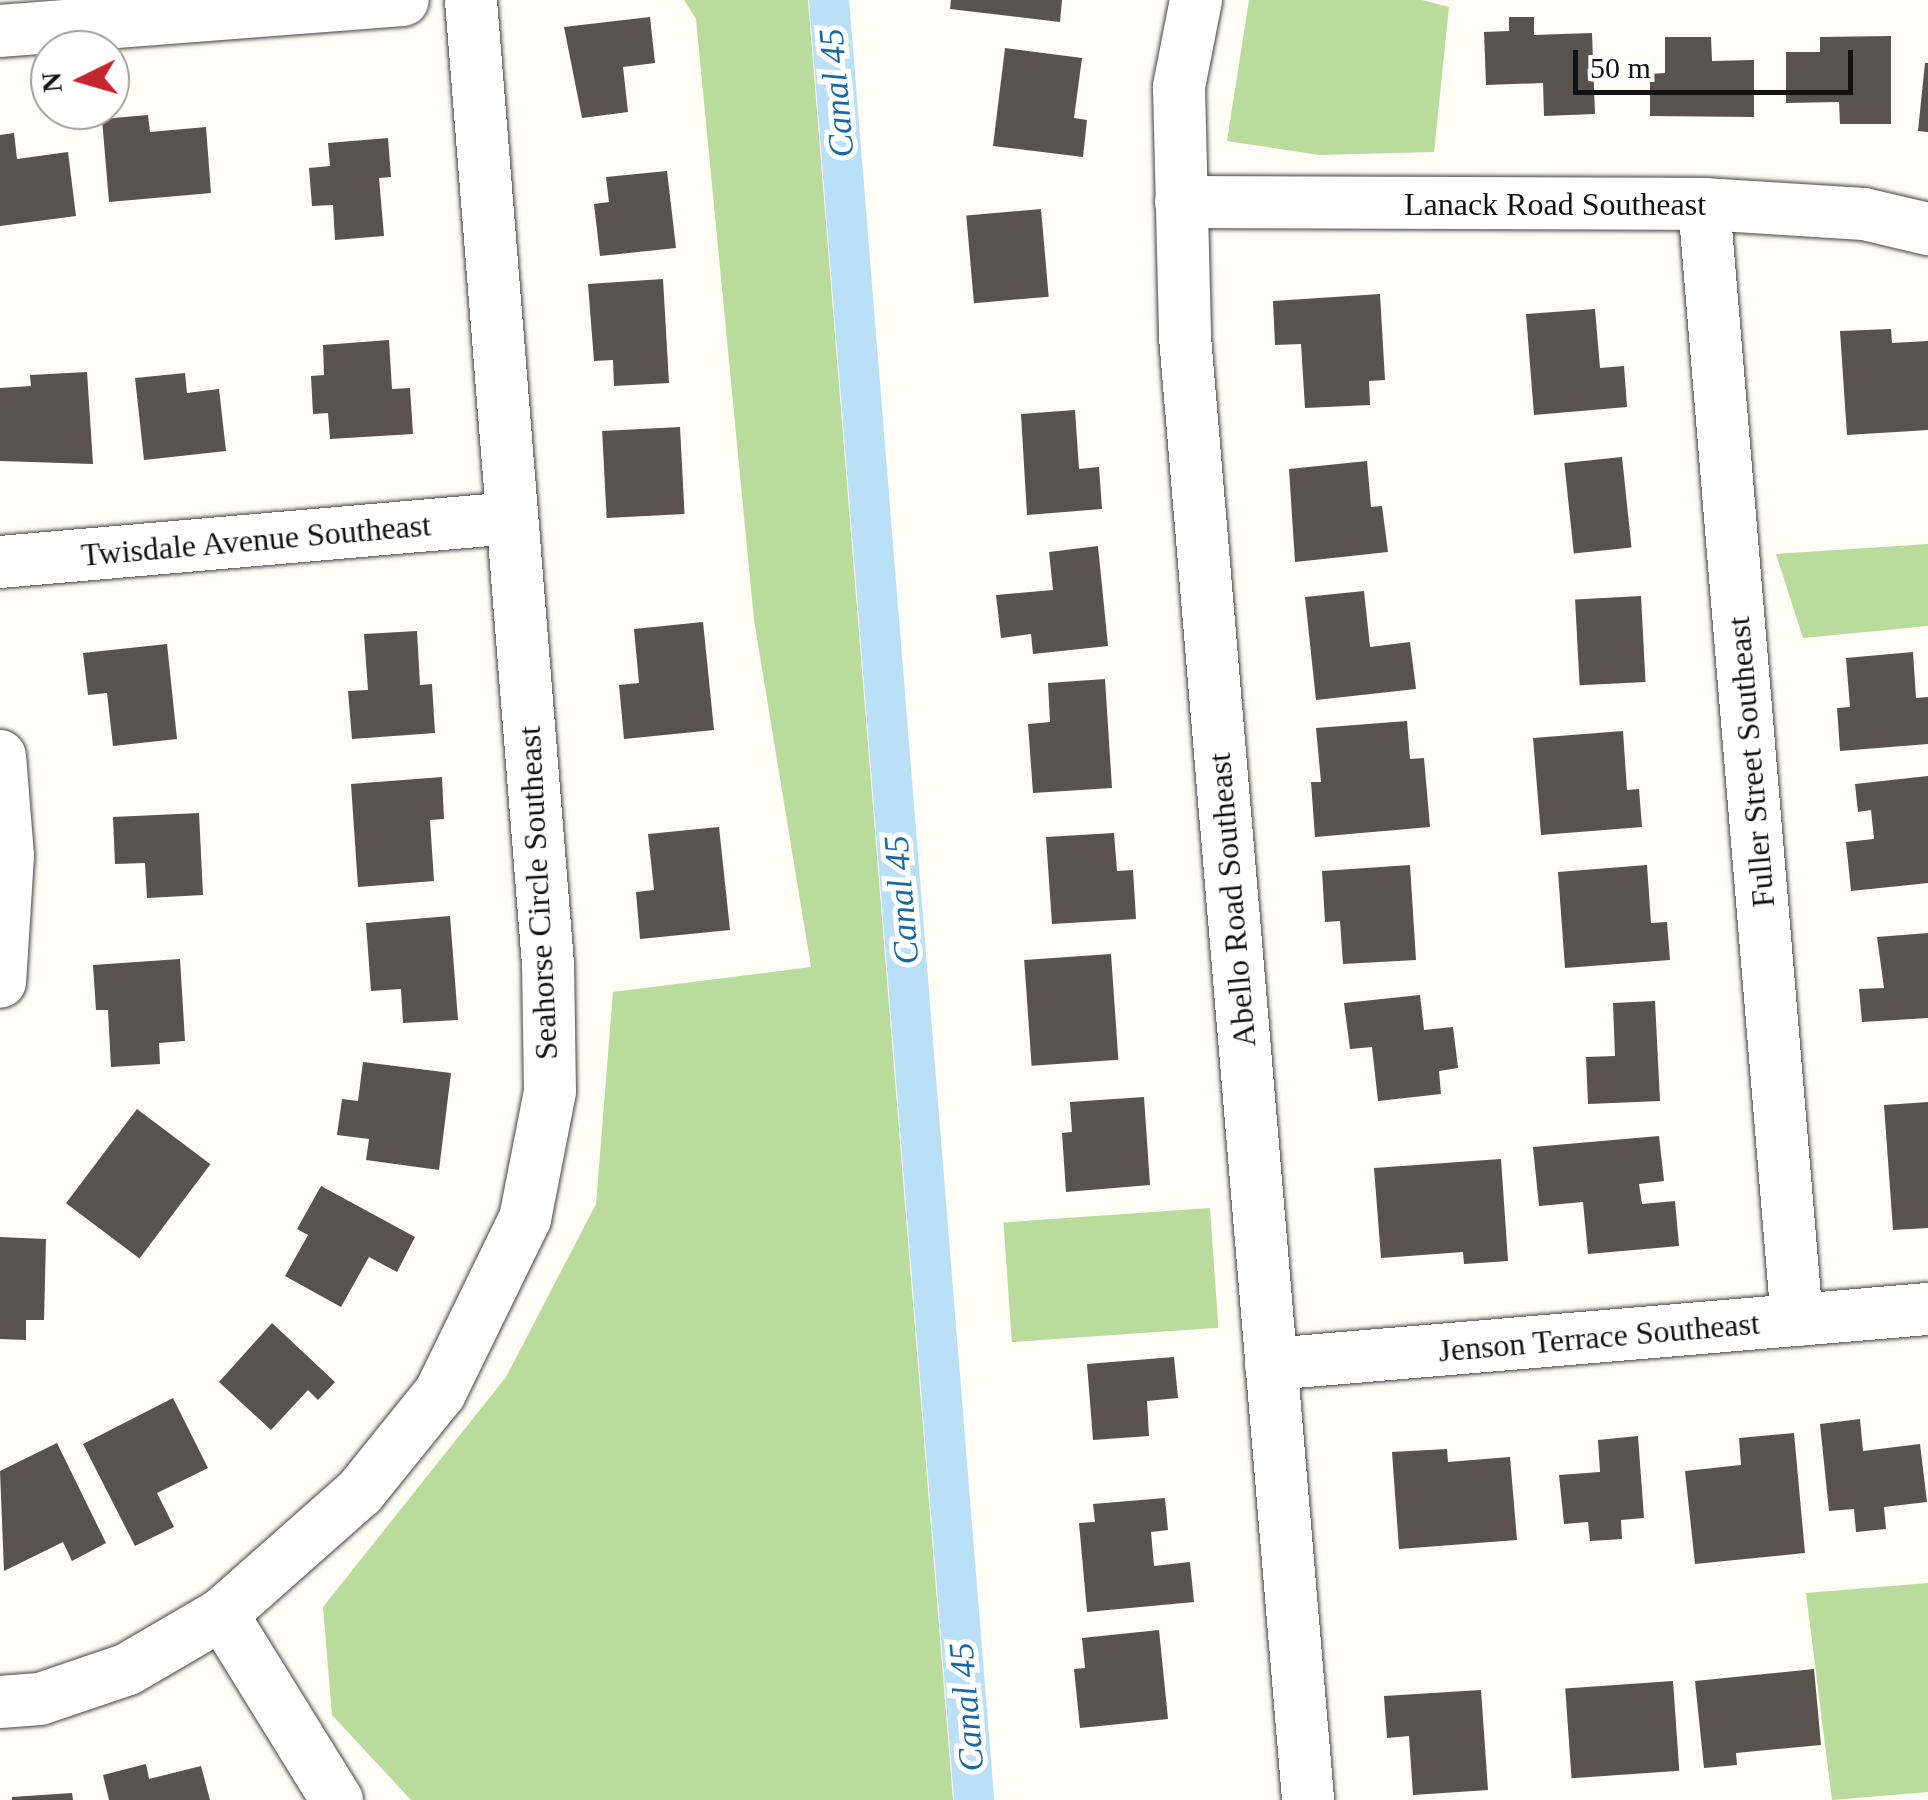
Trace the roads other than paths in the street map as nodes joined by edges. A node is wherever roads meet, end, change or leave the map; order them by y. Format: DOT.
graph roads {
  1 [pos="403,0"];
  2 [pos="471,0"];
  3 [pos="1196,0"];
  4 [pos="0,31"];
  5 [pos="1181,202"];
  6 [pos="1704,204"];
  7 [pos="1928,228"];
  8 [pos="512,518"];
  9 [pos="0,562"];
  10 [pos="0,756"];
  11 [pos="0,982"];
  12 [pos="1928,1310"];
  13 [pos="1798,1320"];
  14 [pos="1270,1364"];
  15 [pos="222,1614"];
  16 [pos="0,1702"];
  17 [pos="337,1800"];
  18 [pos="1308,1800"];
  1 -- 4 [label="street"];
  2 -- 8 [label="street, Seahorse Circle Southeast"];
  3 -- 5 [label="street, Abello Road Southeast"];
  5 -- 6 [label="street, Lanack Road Southeast"];
  5 -- 14 [label="street, Abello Road Southeast"];
  6 -- 7 [label="street, Lanack Road Southeast"];
  6 -- 13 [label="street, Fuller Street Southeast"];
  8 -- 9 [label="street, Twisdale Avenue Southeast"];
  8 -- 15 [label="street, Seahorse Circle Southeast"];
  10 -- 11 [label="street"];
  12 -- 13 [label="street, Jenson Terrace Southeast"];
  13 -- 14 [label="street, Jenson Terrace Southeast"];
  14 -- 18 [label="street, Abello Road Southeast"];
  15 -- 16 [label="street, Seahorse Circle Southeast"];
  15 -- 17 [label="street"];
}
